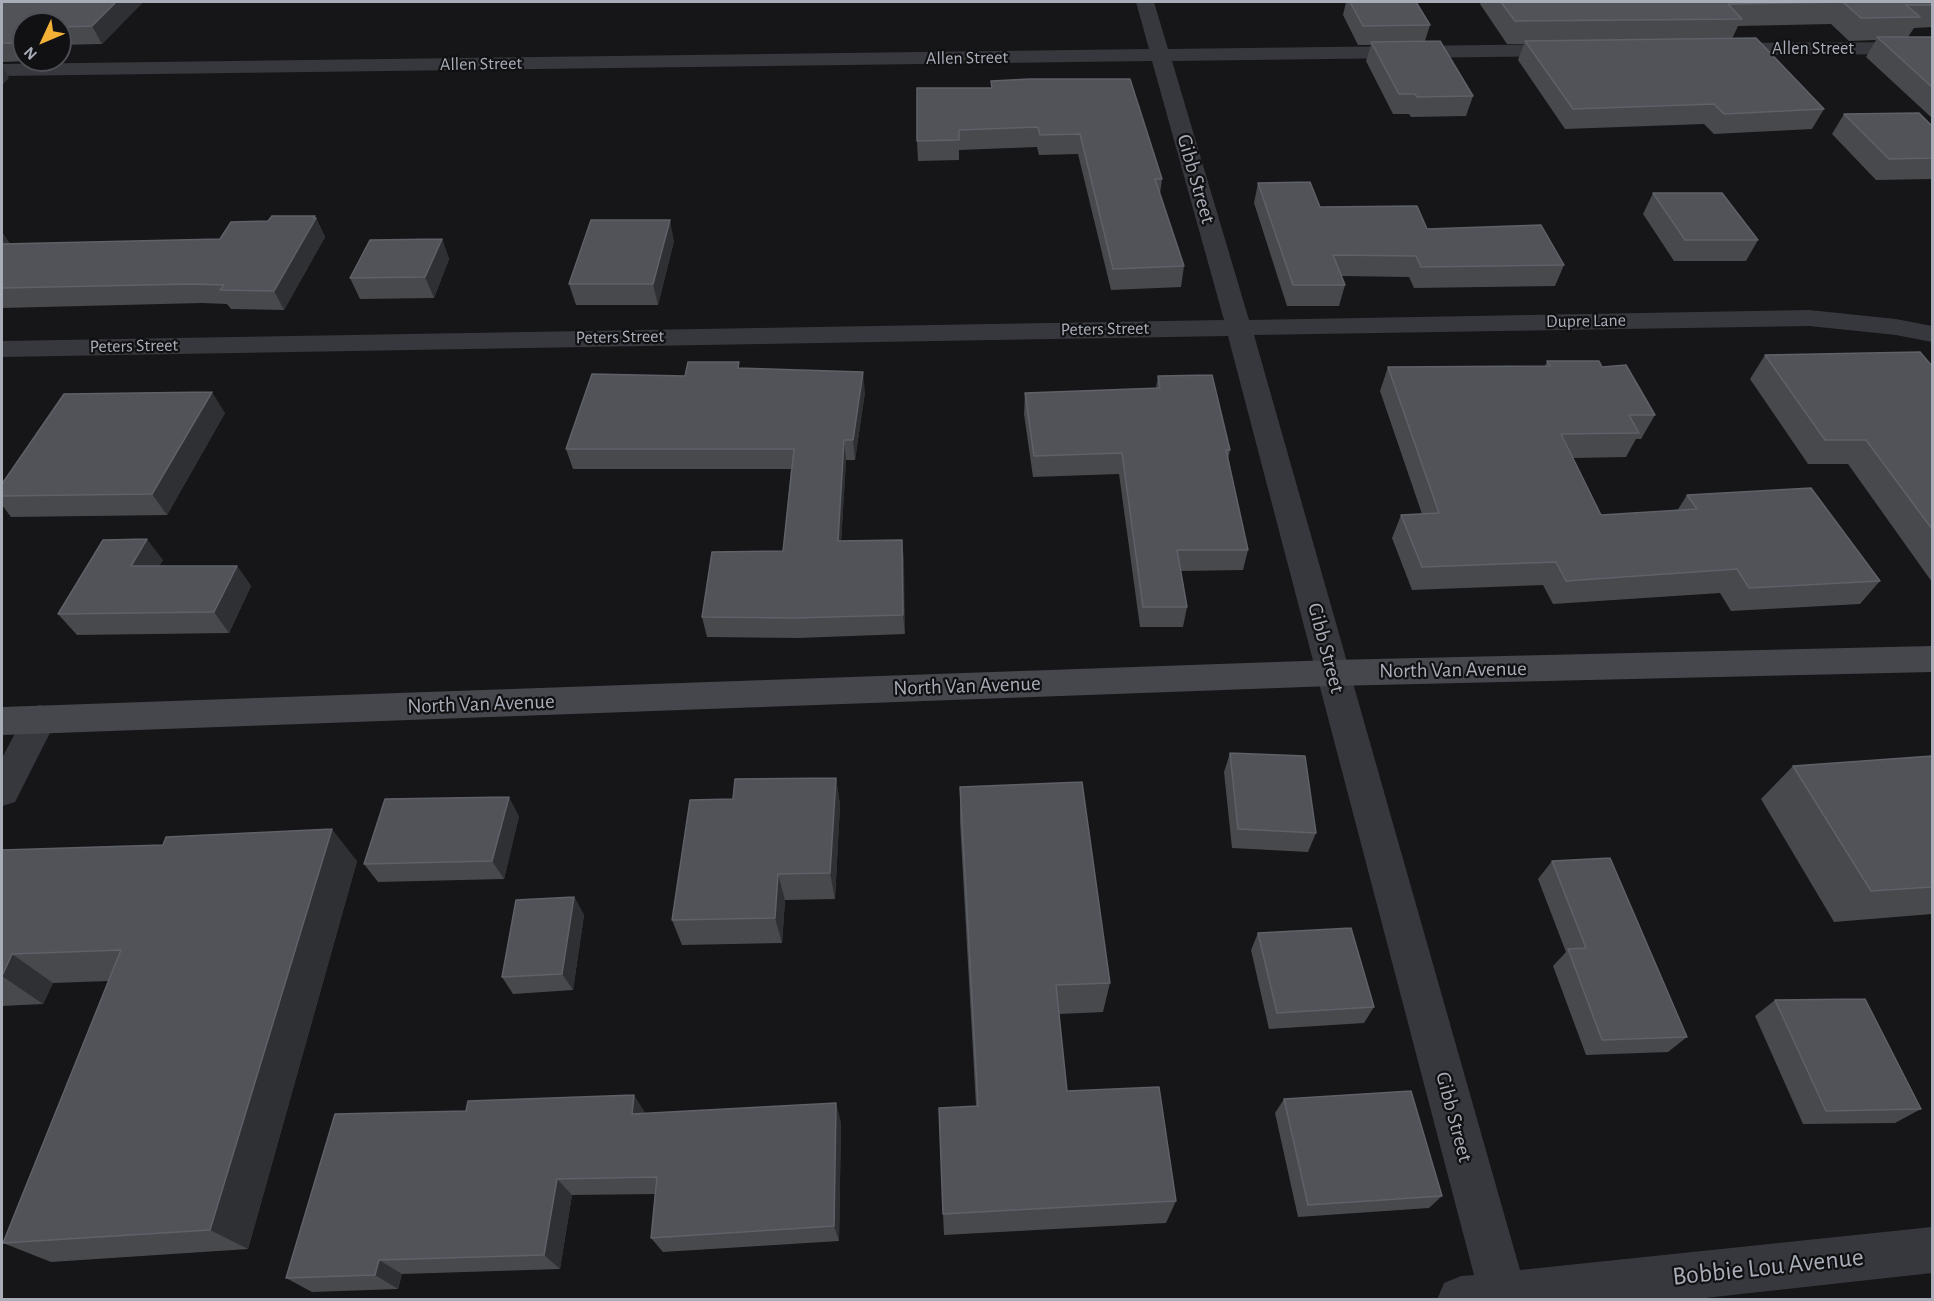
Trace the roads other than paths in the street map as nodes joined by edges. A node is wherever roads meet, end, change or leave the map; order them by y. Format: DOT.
graph roads {
  1 [pos="1145,2"];
  2 [pos="1932,48"];
  3 [pos="1585,50"];
  4 [pos="1705,50"];
  5 [pos="1160,55"];
  6 [pos="2,70"];
  7 [pos="1238,326"];
  8 [pos="1932,334"];
  9 [pos="2,349"];
  10 [pos="1932,659"];
  11 [pos="1332,673"];
  12 [pos="40,719"];
  13 [pos="2,721"];
  14 [pos="2,791"];
  15 [pos="1932,1250"];
  16 [pos="1482,1297"];
  1 -- 5 [label="street, Gibb Street"];
  2 -- 4 [label="street, Allen Street"];
  3 -- 5 [label="street, Allen Street"];
  5 -- 6 [label="street, Allen Street"];
  5 -- 7 [label="street, Gibb Street"];
  7 -- 8 [label="street, Dupre Lane"];
  7 -- 9 [label="street, Peters Street"];
  7 -- 11 [label="street, Gibb Street"];
  10 -- 11 [label="main road, North Van Avenue"];
  11 -- 12 [label="main road, North Van Avenue"];
  11 -- 16 [label="street, Gibb Street"];
  12 -- 13 [label="main road, North Van Avenue"];
  12 -- 14 [label="street"];
  15 -- 16 [label="street, Bobbie Lou Avenue"];
}
